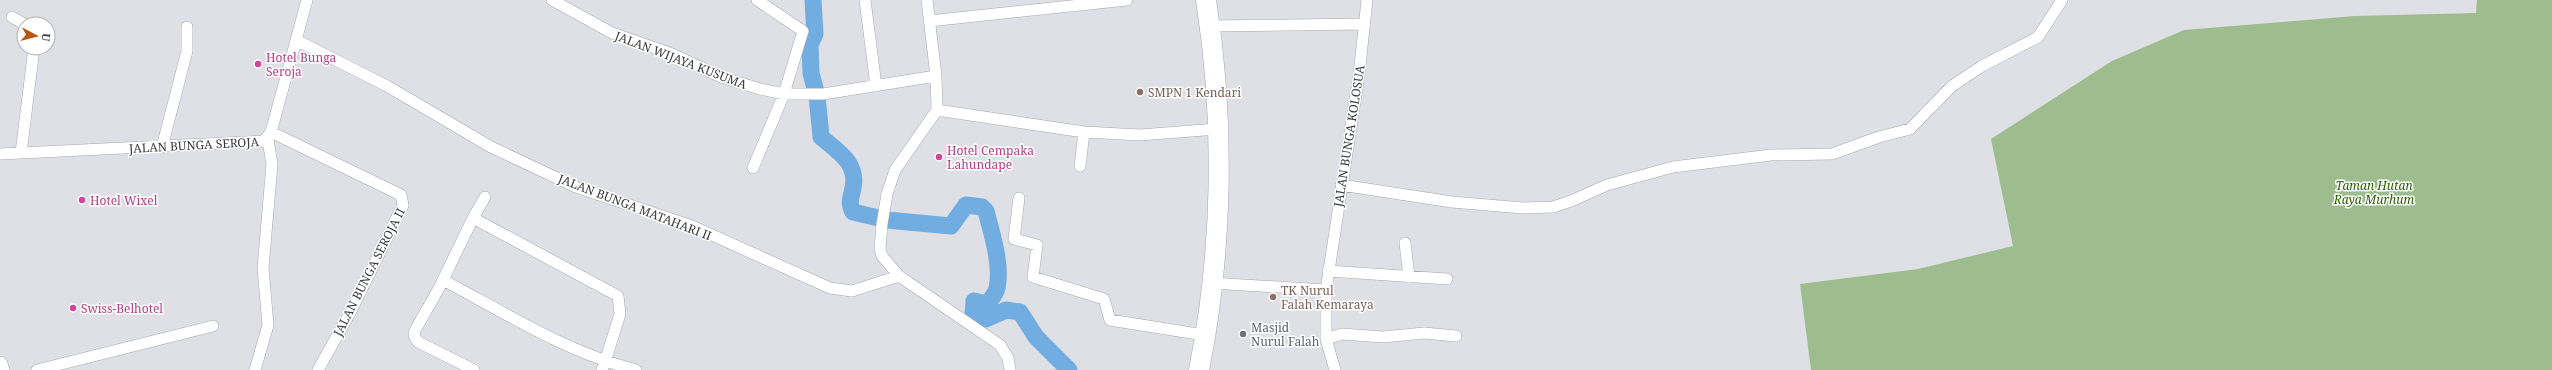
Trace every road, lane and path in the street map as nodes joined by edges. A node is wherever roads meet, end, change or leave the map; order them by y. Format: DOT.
graph roads {
  1 [pos="307,0"];
  2 [pos="552,0"];
  3 [pos="757,0"];
  4 [pos="865,0"];
  5 [pos="927,0"];
  6 [pos="1127,0"];
  7 [pos="1206,0"];
  8 [pos="1367,0"];
  9 [pos="2062,0"];
  10 [pos="12,17"];
  11 [pos="16,19"];
  12 [pos="929,22"];
  13 [pos="1365,24"];
  14 [pos="1210,26"];
  15 [pos="187,27"];
  16 [pos="296,40"];
  17 [pos="33,56"];
  18 [pos="936,76"];
  19 [pos="876,86"];
  20 [pos="784,94"];
  21 [pos="937,110"];
  22 [pos="1217,129"];
  23 [pos="1084,132"];
  24 [pos="269,136"];
  25 [pos="162,147"];
  26 [pos="21,153"];
  27 [pos="0,154"];
  28 [pos="1080,166"];
  29 [pos="753,168"];
  30 [pos="1341,185"];
  31 [pos="485,197"];
  32 [pos="1019,198"];
  33 [pos="473,218"];
  34 [pos="1405,244"];
  35 [pos="1328,271"];
  36 [pos="899,276"];
  37 [pos="1409,277"];
  38 [pos="1447,278"];
  39 [pos="443,280"];
  40 [pos="1211,283"];
  41 [pos="1326,290"];
  42 [pos="213,326"];
  43 [pos="1204,335"];
  44 [pos="1456,336"];
  45 [pos="1326,339"];
  46 [pos="0,364"];
  47 [pos="604,366"];
  48 [pos="1199,368"];
  49 [pos="258,369"];
  50 [pos="2,370"];
  51 [pos="37,370"];
  52 [pos="318,370"];
  53 [pos="474,370"];
  54 [pos="636,370"];
  55 [pos="1010,370"];
  56 [pos="1335,370"];
  1 -- 16 [label="street, JALAN BUNGA SEROJA"];
  2 -- 20 [label="street, JALAN WIJAYA KUSUMA"];
  3 -- 20 [label="street"];
  4 -- 19 [label="street"];
  5 -- 12 [label="street"];
  6 -- 12 [label="street"];
  7 -- 14 [label="highway"];
  8 -- 13 [label="street, JALAN BUNGA KOLOSUA"];
  9 -- 30 [label="street"];
  10 -- 11 [label="street"];
  12 -- 18 [label="street"];
  13 -- 14 [label="street"];
  13 -- 30 [label="street, JALAN BUNGA KOLOSUA"];
  14 -- 22 [label="highway"];
  15 -- 25 [label="street"];
  16 -- 24 [label="street, JALAN BUNGA SEROJA"];
  16 -- 36 [label="street, JALAN BUNGA MATAHARI II"];
  17 -- 26 [label="street"];
  18 -- 19 [label="street, JALAN WIJAYA KUSUMA"];
  18 -- 21 [label="street"];
  19 -- 20 [label="street, JALAN WIJAYA KUSUMA"];
  20 -- 29 [label="street"];
  21 -- 23 [label="street"];
  21 -- 36 [label="street"];
  22 -- 23 [label="street"];
  22 -- 40 [label="highway"];
  23 -- 28 [label="street"];
  24 -- 25 [label="street, JALAN BUNGA SEROJA"];
  24 -- 49 [label="street"];
  24 -- 52 [label="street, JALAN BUNGA SEROJA II"];
  25 -- 26 [label="street, JALAN BUNGA SEROJA"];
  26 -- 27 [label="street, JALAN BUNGA SEROJA"];
  30 -- 35 [label="street, JALAN BUNGA KOLOSUA"];
  31 -- 33 [label="street"];
  32 -- 43 [label="street"];
  33 -- 39 [label="street"];
  33 -- 47 [label="street"];
  34 -- 37 [label="street"];
  35 -- 37 [label="street"];
  35 -- 41 [label="street, JALAN BUNGA KOLOSUA"];
  36 -- 55 [label="street"];
  37 -- 38 [label="street"];
  39 -- 47 [label="street"];
  39 -- 53 [label="street"];
  40 -- 41 [label="street"];
  40 -- 43 [label="highway"];
  41 -- 45 [label="street, JALAN BUNGA KOLOSUA"];
  42 -- 51 [label="street"];
  43 -- 48 [label="highway"];
  44 -- 45 [label="street"];
  45 -- 56 [label="street, JALAN BUNGA KOLOSUA"];
  46 -- 50 [label="main road"];
  47 -- 54 [label="street"];
}
